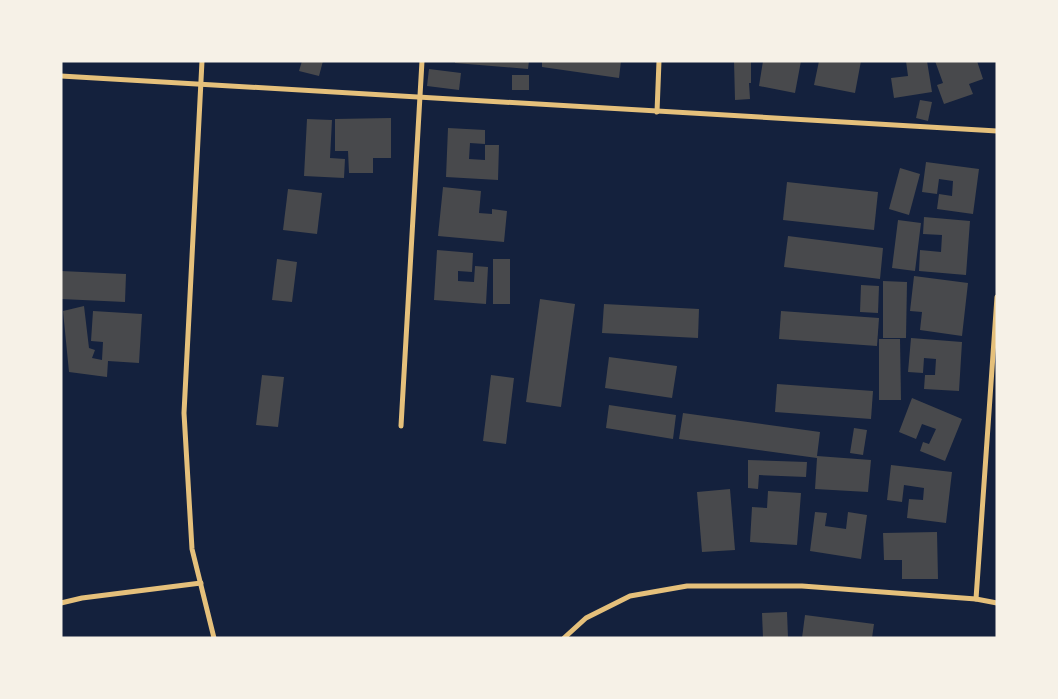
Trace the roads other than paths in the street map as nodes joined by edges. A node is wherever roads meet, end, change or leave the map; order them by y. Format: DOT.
graph roads {
  1 [pos="202,61"];
  2 [pos="422,61"];
  3 [pos="659,61"];
  4 [pos="61,76"];
  5 [pos="201,85"];
  6 [pos="420,98"];
  7 [pos="657,112"];
  8 [pos="997,132"];
  9 [pos="997,297"];
  10 [pos="401,426"];
  11 [pos="201,583"];
  12 [pos="976,599"];
  13 [pos="61,603"];
  14 [pos="997,603"];
  15 [pos="214,638"];
  16 [pos="564,638"];
  1 -- 5 [label="street"];
  2 -- 6 [label="street"];
  3 -- 7 [label="street"];
  4 -- 5 [label="street"];
  5 -- 6 [label="street"];
  5 -- 11 [label="street"];
  6 -- 7 [label="street"];
  6 -- 10 [label="street"];
  7 -- 8 [label="street"];
  9 -- 12 [label="street"];
  11 -- 13 [label="street"];
  11 -- 15 [label="street"];
  12 -- 14 [label="street"];
  12 -- 16 [label="street"];
}
